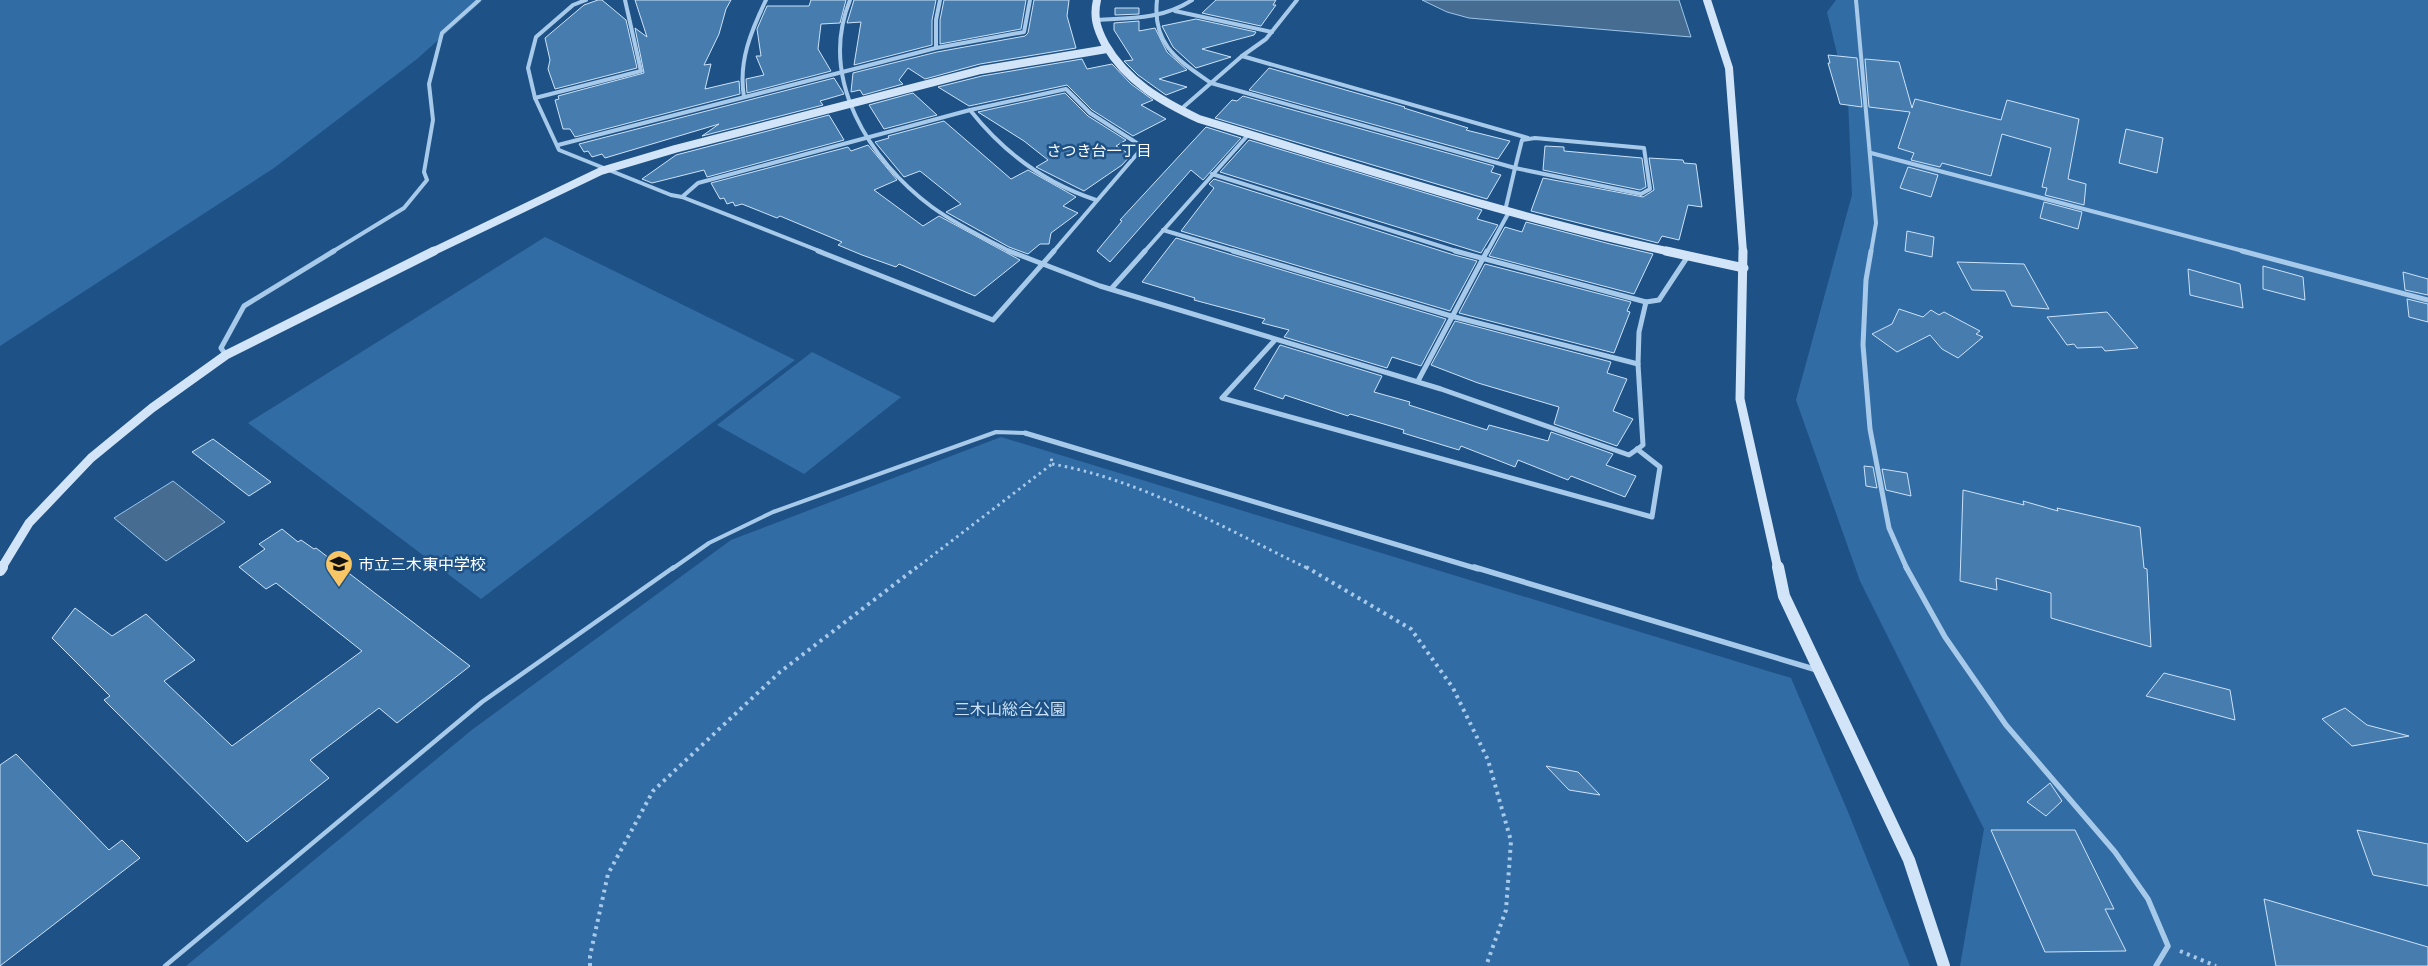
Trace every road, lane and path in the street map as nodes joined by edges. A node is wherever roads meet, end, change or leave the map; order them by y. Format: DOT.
graph roads {
  1 [pos="479,0"];
  2 [pos="586,0"];
  3 [pos="625,0"];
  4 [pos="766,0"];
  5 [pos="850,0"];
  6 [pos="940,0"];
  7 [pos="1030,0"];
  8 [pos="1096,0"];
  9 [pos="1157,0"];
  10 [pos="1192,0"];
  11 [pos="1297,0"];
  12 [pos="1707,0"];
  13 [pos="1856,0"];
  14 [pos="1175,11"];
  15 [pos="1155,16"];
  16 [pos="1093,20"];
  17 [pos="1272,32"];
  18 [pos="936,48"];
  19 [pos="1107,49"];
  20 [pos="1242,56"];
  21 [pos="842,73"];
  22 [pos="1211,83"];
  23 [pos="535,98"];
  24 [pos="744,98"];
  25 [pos="847,103"];
  26 [pos="970,110"];
  27 [pos="1180,110"];
  28 [pos="1248,135"];
  29 [pos="866,137"];
  30 [pos="1529,138"];
  31 [pos="558,145"];
  32 [pos="1871,153"];
  33 [pos="1516,168"];
  34 [pos="607,169"];
  35 [pos="1212,174"];
  36 [pos="682,197"];
  37 [pos="1096,200"];
  38 [pos="1507,211"];
  39 [pos="1163,230"];
  40 [pos="1688,255"];
  41 [pos="1484,260"];
  42 [pos="1044,266"];
  43 [pos="1744,268"];
  44 [pos="1111,289"];
  45 [pos="2428,300"];
  46 [pos="1646,302"];
  47 [pos="1451,316"];
  48 [pos="1275,340"];
  49 [pos="226,355"];
  50 [pos="1638,364"];
  51 [pos="1418,381"];
  52 [pos="1025,433"];
  53 [pos="1050,440"];
  54 [pos="1637,449"];
  55 [pos="1052,464"];
  56 [pos="0,570"];
  57 [pos="1821,672"];
  58 [pos="2168,946"];
  59 [pos="165,966"];
  60 [pos="590,966"];
  61 [pos="1486,966"];
  62 [pos="1944,966"];
  63 [pos="2156,966"];
  64 [pos="2216,966"];
  1 -- 49 [label="street"];
  2 -- 23 [label="street"];
  3 -- 23 [label="street"];
  4 -- 24 [label="street"];
  5 -- 21 [label="street"];
  6 -- 18 [label="street"];
  7 -- 18 [label="street"];
  8 -- 16 [label="street"];
  9 -- 15 [label="street"];
  10 -- 14 [label="street"];
  11 -- 17 [label="street"];
  12 -- 43 [label="street"];
  13 -- 32 [label="street"];
  14 -- 15 [label="street"];
  14 -- 17 [label="street"];
  15 -- 16 [label="street"];
  15 -- 22 [label="street"];
  16 -- 19 [label="street"];
  17 -- 20 [label="street"];
  18 -- 21 [label="street"];
  19 -- 25 [label="street"];
  19 -- 27 [label="street"];
  20 -- 22 [label="street"];
  20 -- 30 [label="street"];
  21 -- 24 [label="street"];
  21 -- 25 [label="street"];
  22 -- 27 [label="street"];
  22 -- 33 [label="street"];
  23 -- 31 [label="street"];
  24 -- 31 [label="street"];
  25 -- 29 [label="street"];
  25 -- 34 [label="street"];
  26 -- 29 [label="street"];
  26 -- 37 [label="street"];
  26 -- 37 [label="street"];
  27 -- 28 [label="street"];
  28 -- 35 [label="street"];
  28 -- 38 [label="street"];
  29 -- 36 [label="street"];
  29 -- 42 [label="street"];
  30 -- 33 [label="street"];
  30 -- 33 [label="street"];
  31 -- 34 [label="street"];
  32 -- 45 [label="street"];
  32 -- 58 [label="street"];
  33 -- 38 [label="street"];
  34 -- 36 [label="street"];
  34 -- 49 [label="street"];
  35 -- 39 [label="street"];
  35 -- 41 [label="street"];
  36 -- 42 [label="street"];
  37 -- 42 [label="street"];
  38 -- 40 [label="street"];
  38 -- 41 [label="street"];
  39 -- 44 [label="street"];
  39 -- 47 [label="street"];
  40 -- 43 [label="street"];
  40 -- 46 [label="street"];
  41 -- 46 [label="street"];
  41 -- 47 [label="street"];
  42 -- 44 [label="street"];
  43 -- 57 [label="street"];
  44 -- 48 [label="street"];
  46 -- 50 [label="street"];
  47 -- 50 [label="street"];
  47 -- 51 [label="street"];
  48 -- 51 [label="street"];
  48 -- 54 [label="street"];
  49 -- 56 [label="street"];
  50 -- 54 [label="street"];
  51 -- 54 [label="street"];
  52 -- 53 [label="street"];
  52 -- 59 [label="lane"];
  53 -- 55 [label="path"];
  53 -- 57 [label="street"];
  55 -- 60 [label="path"];
  55 -- 61 [label="path"];
  57 -- 62 [label="street"];
  58 -- 63 [label="street"];
  58 -- 64 [label="path"];
}
